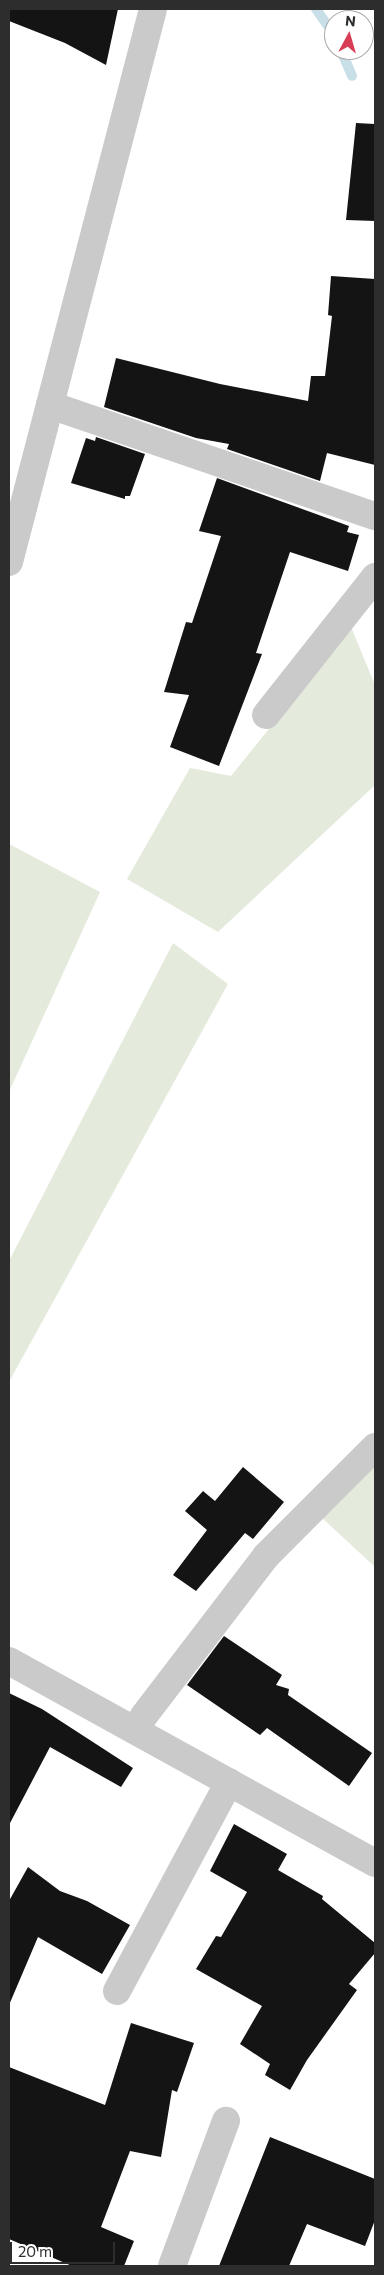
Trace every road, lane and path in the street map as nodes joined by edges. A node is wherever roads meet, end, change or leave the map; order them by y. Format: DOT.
graph roads {
  1 [pos="154,9"];
  2 [pos="50,405"];
  3 [pos="375,516"];
  4 [pos="9,562"];
  5 [pos="375,577"];
  6 [pos="266,715"];
  7 [pos="375,1447"];
  8 [pos="9,1661"];
  9 [pos="143,1716"];
  10 [pos="229,1782"];
  11 [pos="375,1864"];
  12 [pos="118,1991"];
  13 [pos="226,2121"];
  14 [pos="172,2266"];
  1 -- 2 [label="street"];
  2 -- 3 [label="street"];
  2 -- 4 [label="street"];
  5 -- 6 [label="street"];
  7 -- 9 [label="street"];
  8 -- 10 [label="street"];
  10 -- 11 [label="street"];
  10 -- 12 [label="street"];
  13 -- 14 [label="street"];
}
